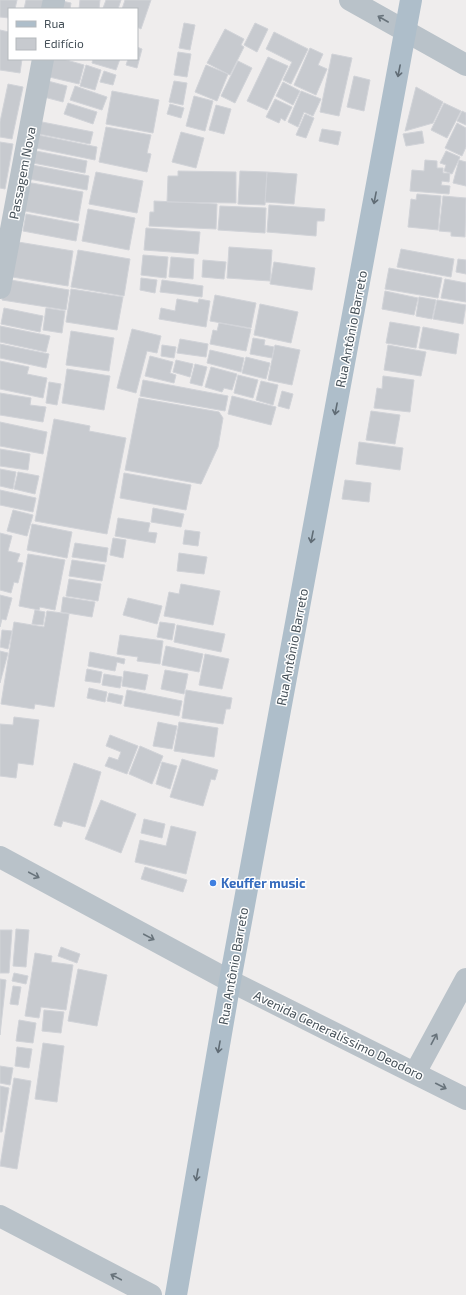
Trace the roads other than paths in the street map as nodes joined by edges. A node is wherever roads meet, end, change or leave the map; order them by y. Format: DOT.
graph roads {
  1 [pos="350,0"];
  2 [pos="411,0"];
  3 [pos="406,32"];
  4 [pos="43,60"];
  5 [pos="466,65"];
  6 [pos="0,288"];
  7 [pos="0,857"];
  8 [pos="466,979"];
  9 [pos="230,981"];
  10 [pos="415,1073"];
  11 [pos="466,1099"];
  12 [pos="0,1216"];
  13 [pos="151,1295"];
  14 [pos="176,1295"];
  3 -- 1 [label="street, one-way"];
  2 -- 3 [label="main road, Rua Antônio Barreto"];
  3 -- 5 [label="street"];
  3 -- 9 [label="main road, Rua Antônio Barreto, one-way"];
  4 -- 6 [label="street, Passagem Nova"];
  7 -- 9 [label="street, Avenida Generalíssimo Deodoro, one-way"];
  10 -- 8 [label="street, one-way"];
  9 -- 10 [label="street, Avenida Generalíssimo Deodoro"];
  9 -- 14 [label="main road, Rua Antônio Barreto, one-way"];
  10 -- 11 [label="street, Avenida Generalíssimo Deodoro, one-way"];
  13 -- 12 [label="street, one-way"];
}
